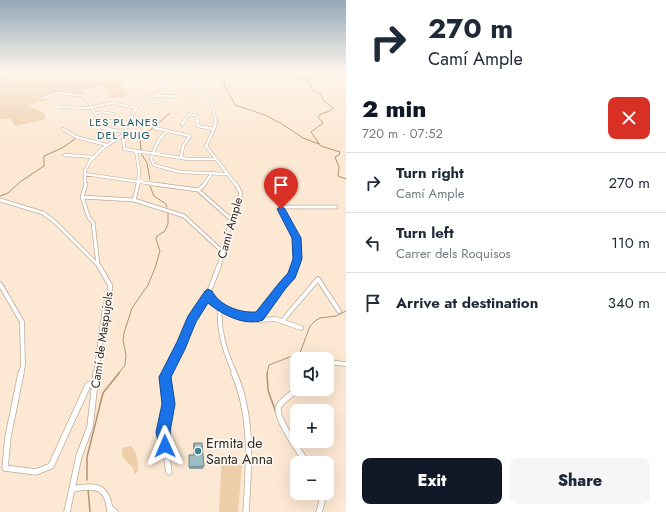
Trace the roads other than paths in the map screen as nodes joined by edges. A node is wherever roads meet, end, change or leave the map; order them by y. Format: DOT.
graph roads {
  1 [pos="50,96"];
  2 [pos="84,96"];
  3 [pos="153,96"];
  4 [pos="176,96"];
  5 [pos="209,96"];
  6 [pos="43,98"];
  7 [pos="56,105"];
  8 [pos="91,107"];
  9 [pos="136,108"];
  10 [pos="95,114"];
  11 [pos="114,114"];
  12 [pos="109,121"];
  13 [pos="130,123"];
  14 [pos="182,125"];
  15 [pos="155,128"];
  16 [pos="63,129"];
  17 [pos="214,129"];
  18 [pos="167,131"];
  19 [pos="125,132"];
  20 [pos="123,135"];
  21 [pos="107,145"];
  22 [pos="136,152"];
  23 [pos="152,154"];
  24 [pos="65,155"];
  25 [pos="93,157"];
  26 [pos="181,158"];
  27 [pos="214,159"];
  28 [pos="212,173"];
  29 [pos="86,174"];
  30 [pos="227,174"];
  31 [pos="140,182"];
  32 [pos="198,190"];
  33 [pos="82,197"];
  34 [pos="0,200"];
  35 [pos="134,200"];
  36 [pos="336,207"];
  37 [pos="232,220"];
  38 [pos="223,252"];
  39 [pos="98,264"];
  40 [pos="0,284"];
  41 [pos="208,294"];
  42 [pos="220,307"];
  43 [pos="338,311"];
  44 [pos="251,318"];
  45 [pos="282,321"];
  46 [pos="301,328"];
  47 [pos="334,363"];
  48 [pos="346,364"];
  49 [pos="95,384"];
  50 [pos="290,396"];
  51 [pos="302,456"];
  52 [pos="169,472"];
  53 [pos="73,489"];
  54 [pos="322,500"];
  55 [pos="112,511"];
  56 [pos="67,512"];
  57 [pos="246,512"];
  58 [pos="319,512"];
  1 -- 6 [label="street"];
  2 -- 8 [label="street"];
  3 -- 4 [label="street"];
  3 -- 9 [label="street"];
  5 -- 17 [label="street, Camí Ample"];
  7 -- 8 [label="street"];
  8 -- 9 [label="street"];
  8 -- 10 [label="street"];
  9 -- 13 [label="street"];
  10 -- 11 [label="street"];
  10 -- 19 [label="street"];
  12 -- 13 [label="street"];
  13 -- 19 [label="street"];
  14 -- 17 [label="street"];
  15 -- 18 [label="street"];
  16 -- 21 [label="street"];
  17 -- 27 [label="street, Camí Ample"];
  18 -- 23 [label="street"];
  18 -- 26 [label="street"];
  19 -- 20 [label="street"];
  20 -- 21 [label="street"];
  20 -- 22 [label="street"];
  21 -- 25 [label="street"];
  22 -- 23 [label="street"];
  22 -- 31 [label="street"];
  23 -- 26 [label="street"];
  23 -- 28 [label="street"];
  24 -- 25 [label="street"];
  25 -- 29 [label="street"];
  26 -- 27 [label="street"];
  27 -- 30 [label="street, Camí Ample"];
  28 -- 30 [label="street"];
  28 -- 32 [label="street"];
  29 -- 31 [label="street"];
  29 -- 33 [label="street"];
  30 -- 37 [label="street, Camí Ample"];
  31 -- 32 [label="street"];
  31 -- 35 [label="street"];
  32 -- 37 [label="street"];
  33 -- 35 [label="street"];
  33 -- 39 [label="street"];
  34 -- 39 [label="street, Camí de Maspujols"];
  35 -- 38 [label="street"];
  36 -- 44 [label="street"];
  37 -- 41 [label="street, Camí Ample"];
  39 -- 49 [label="street, Camí de Maspujols"];
  40 -- 49 [label="street"];
  41 -- 42 [label="street"];
  41 -- 52 [label="street, Camí Ample"];
  42 -- 44 [label="street"];
  42 -- 57 [label="street"];
  43 -- 45 [label="street"];
  44 -- 45 [label="street"];
  45 -- 46 [label="street"];
  47 -- 48 [label="street"];
  49 -- 53 [label="street, Camí de Maspujols"];
  50 -- 51 [label="street"];
  53 -- 55 [label="street"];
  53 -- 56 [label="street, Camí de Maspujols"];
  54 -- 58 [label="street"];
}
